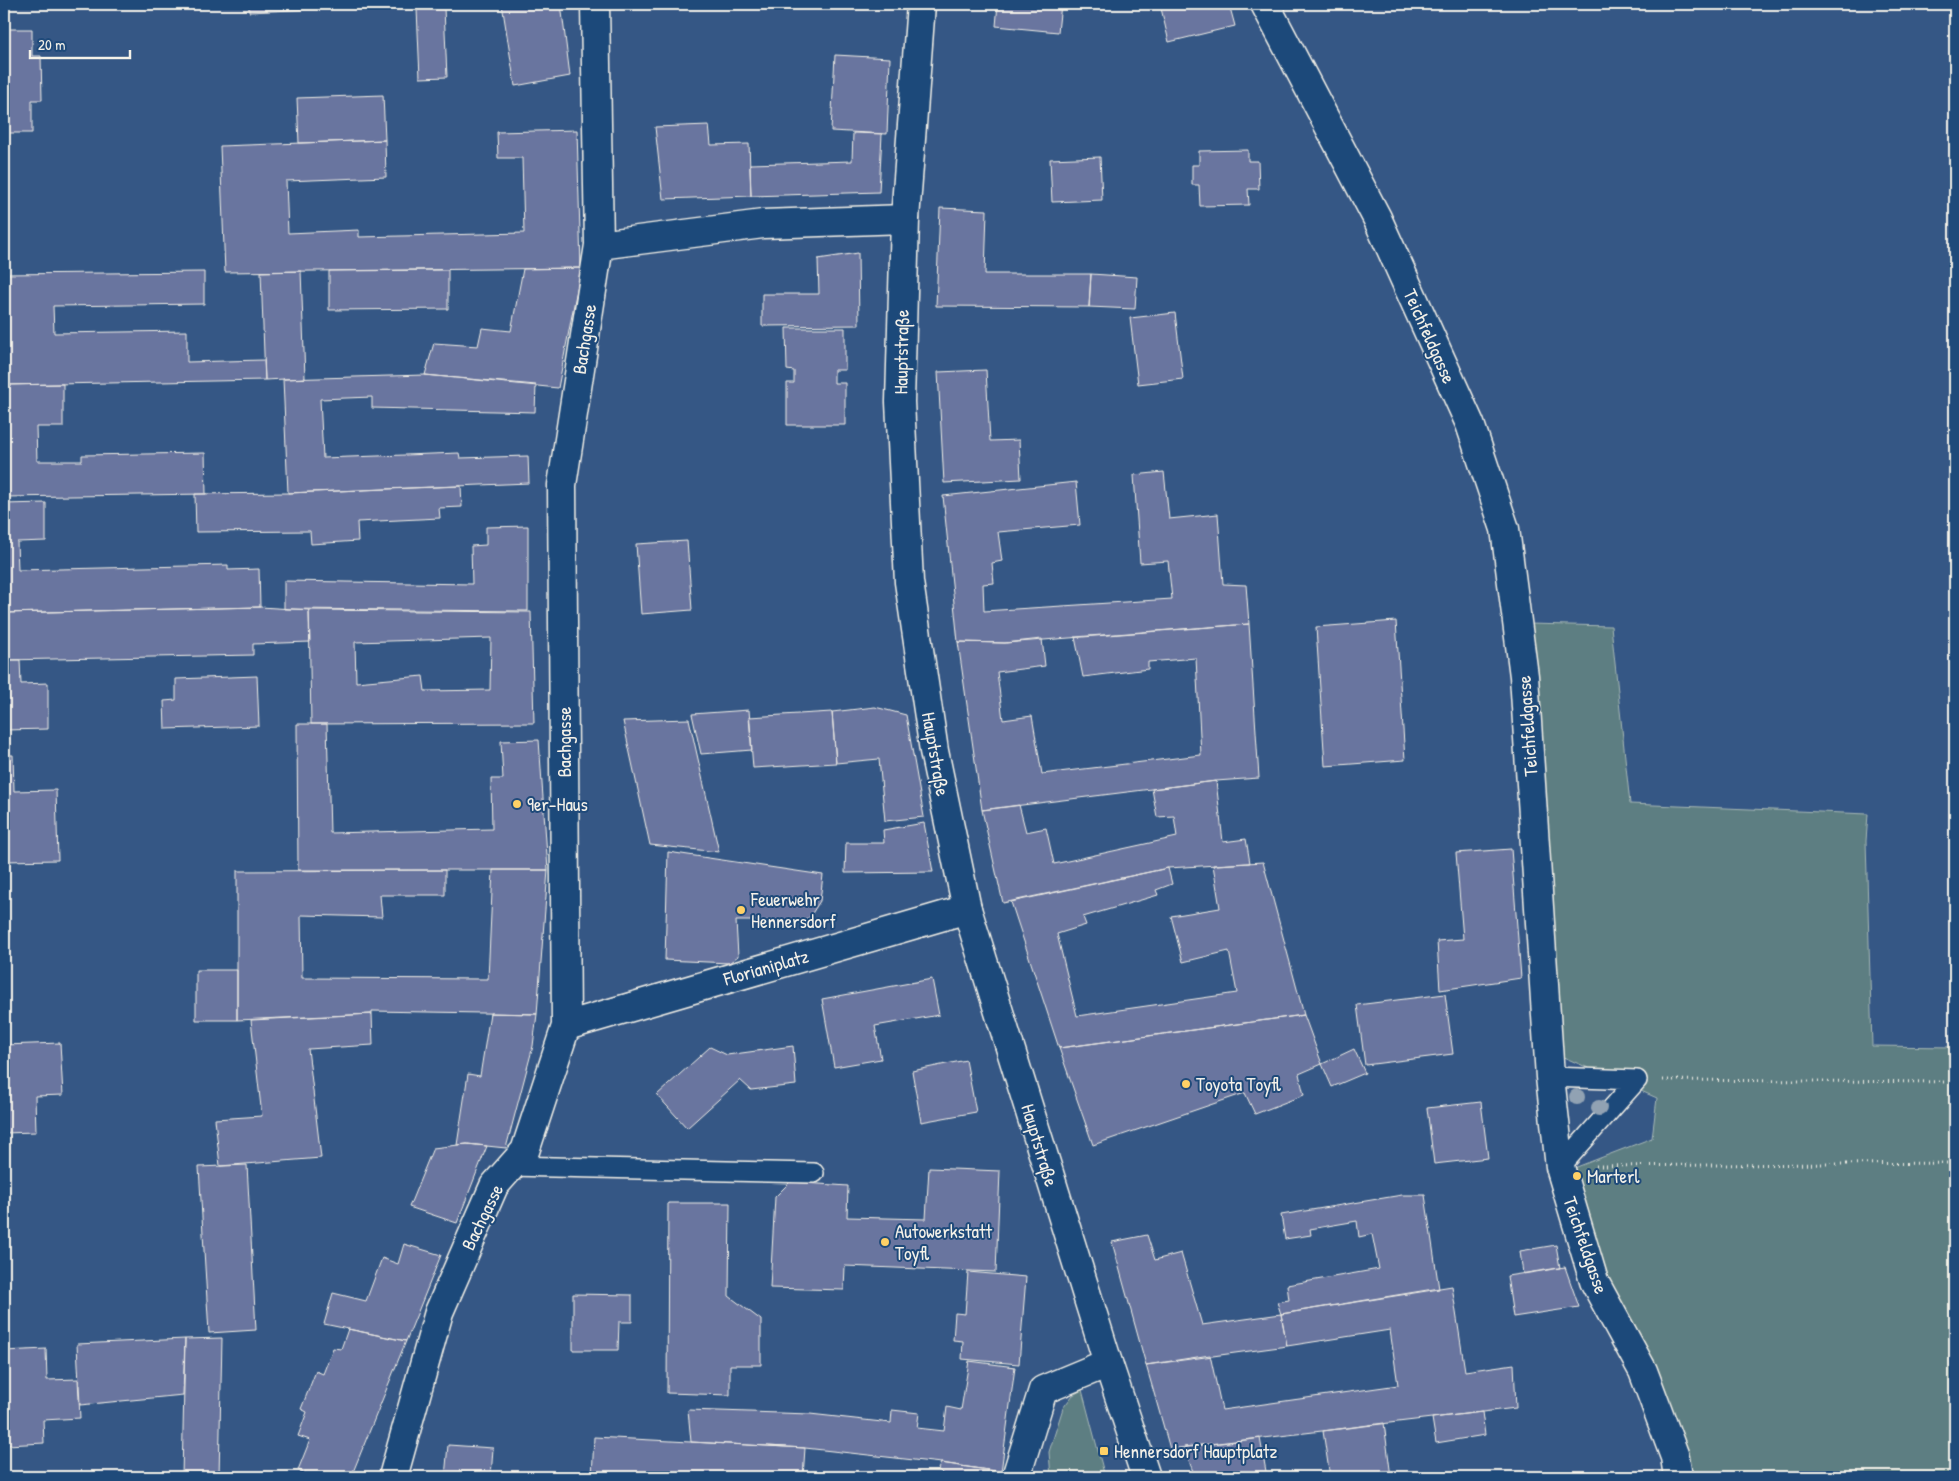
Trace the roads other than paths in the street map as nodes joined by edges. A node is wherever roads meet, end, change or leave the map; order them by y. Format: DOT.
graph roads {
  1 [pos="595,4"];
  2 [pos="921,4"];
  3 [pos="1265,4"];
  4 [pos="905,219"];
  5 [pos="599,245"];
  6 [pos="967,909"];
  7 [pos="566,1026"];
  8 [pos="1550,1077"];
  9 [pos="510,1166"];
  10 [pos="1560,1167"];
  11 [pos="814,1174"];
  12 [pos="1108,1363"];
  13 [pos="393,1477"];
  14 [pos="1016,1477"];
  15 [pos="1146,1477"];
  16 [pos="1678,1477"];
  1 -- 5 [label="street, Bachgasse"];
  2 -- 4 [label="street, Hauptstraße"];
  3 -- 8 [label="street, Teichfeldgasse"];
  4 -- 5 [label="street"];
  4 -- 6 [label="street, Hauptstraße"];
  5 -- 7 [label="street, Bachgasse"];
  6 -- 7 [label="street, Florianiplatz"];
  6 -- 12 [label="street, Hauptstraße"];
  7 -- 9 [label="street, Bachgasse"];
  8 -- 10 [label="street, Teichfeldgasse"];
  8 -- 10 [label="lane"];
  9 -- 11 [label="lane"];
  9 -- 13 [label="street, Bachgasse"];
  10 -- 16 [label="street, Teichfeldgasse"];
  12 -- 14 [label="street"];
  12 -- 15 [label="street, Hauptstraße"];
}
